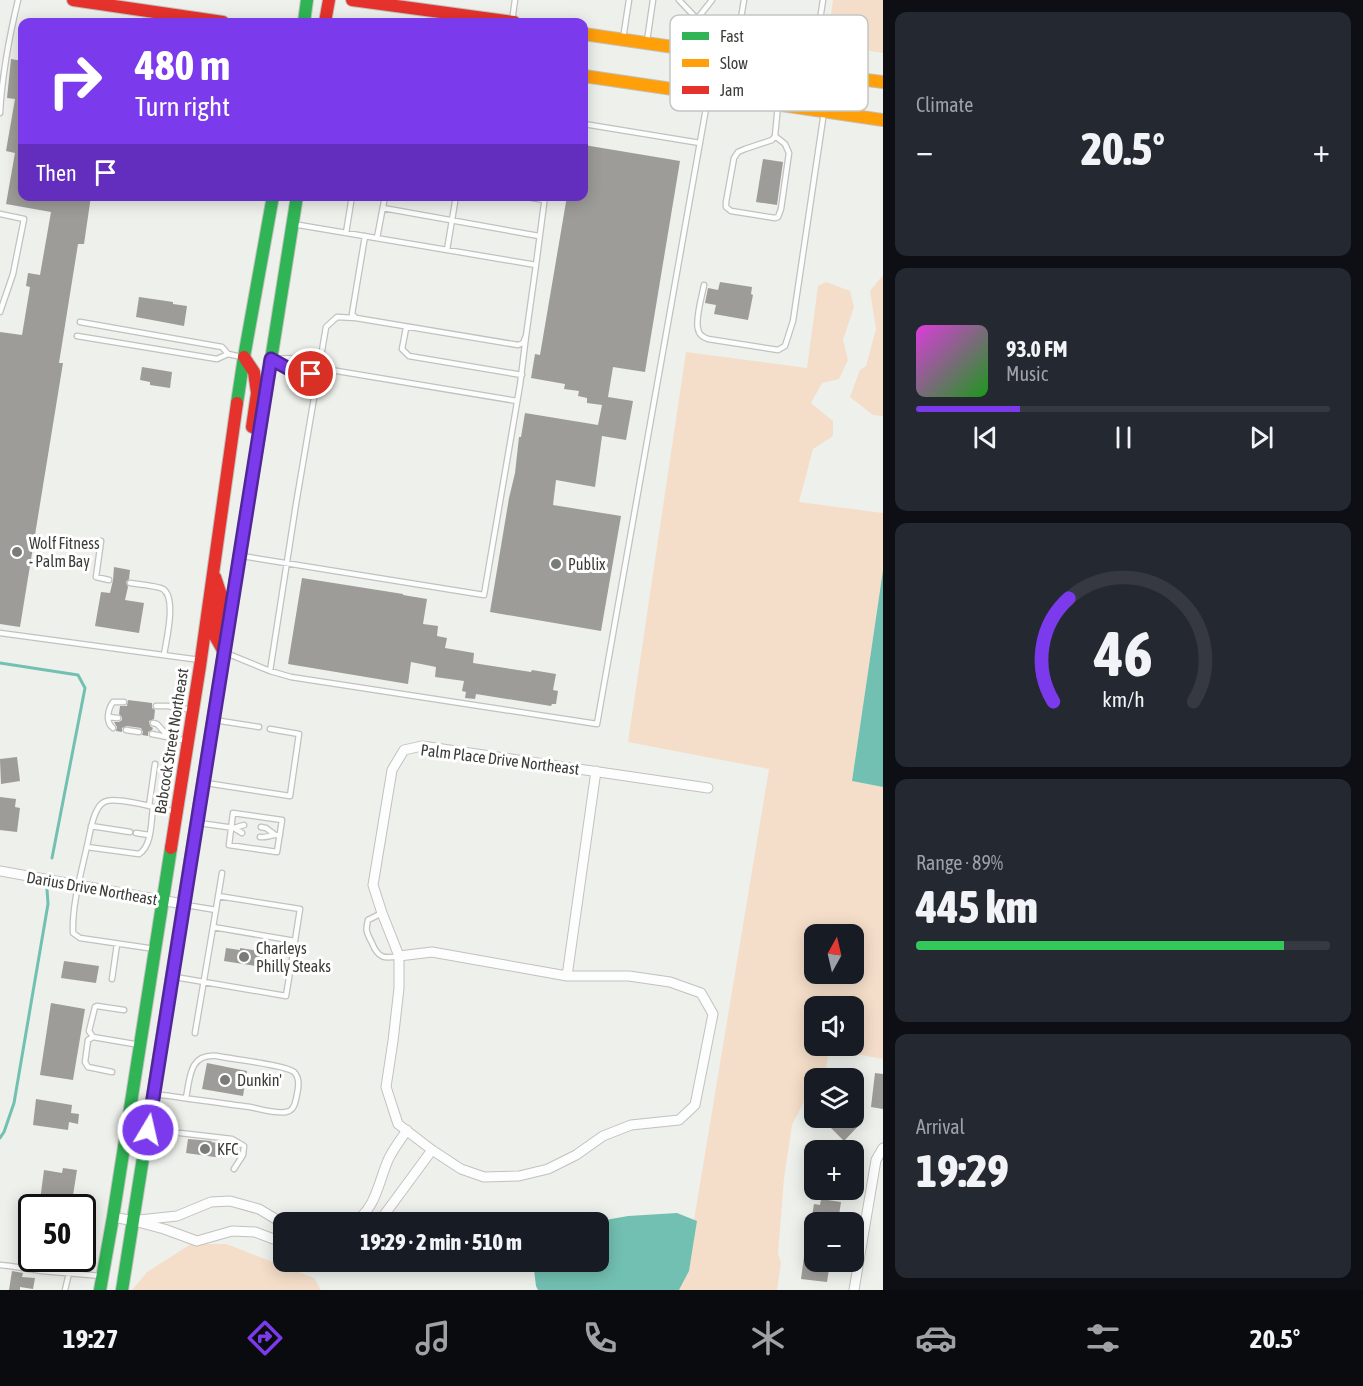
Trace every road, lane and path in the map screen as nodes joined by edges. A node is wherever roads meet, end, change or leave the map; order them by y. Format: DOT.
graph roads {
  1 [pos="18,0"];
  2 [pos="73,0"];
  3 [pos="307,0"];
  4 [pos="329,0"];
  5 [pos="352,0"];
  6 [pos="515,0"];
  7 [pos="629,0"];
  8 [pos="653,0"];
  9 [pos="679,0"];
  10 [pos="712,0"];
  11 [pos="744,0"];
  12 [pos="823,0"];
  13 [pos="693,15"];
  14 [pos="700,15"];
  15 [pos="742,15"];
  16 [pos="821,15"];
  17 [pos="196,18"];
  18 [pos="305,18"];
  19 [pos="326,18"];
  20 [pos="484,18"];
  21 [pos="513,18"];
  22 [pos="588,35"];
  23 [pos="623,40"];
  24 [pos="647,43"];
  25 [pos="670,47"];
  26 [pos="588,77"];
  27 [pos="868,80"];
  28 [pos="883,82"];
  29 [pos="670,88"];
  30 [pos="705,111"];
  31 [pos="777,111"];
  32 [pos="817,111"];
  33 [pos="824,112"];
  34 [pos="0,113"];
  35 [pos="883,120"];
  36 [pos="588,125"];
  37 [pos="775,136"];
  38 [pos="700,143"];
  39 [pos="272,201"];
  40 [pos="296,201"];
  41 [pos="351,201"];
  42 [pos="384,201"];
  43 [pos="455,201"];
  44 [pos="545,201"];
  45 [pos="382,208"];
  46 [pos="0,214"];
  47 [pos="452,219"];
  48 [pos="293,224"];
  49 [pos="346,233"];
  50 [pos="364,236"];
  51 [pos="539,236"];
  52 [pos="377,238"];
  53 [pos="447,250"];
  54 [pos="536,265"];
  55 [pos="704,285"];
  56 [pos="0,312"];
  57 [pos="356,318"];
  58 [pos="80,322"];
  59 [pos="406,328"];
  60 [pos="78,336"];
  61 [pos="526,336"];
  62 [pos="228,354"];
  63 [pos="244,357"];
  64 [pos="271,359"];
  65 [pos="319,368"];
  66 [pos="522,375"];
  67 [pos="517,401"];
  68 [pos="254,467"];
  69 [pos="101,541"];
  70 [pos="239,555"];
  71 [pos="287,563"];
  72 [pos="213,573"];
  73 [pos="109,580"];
  74 [pos="130,583"];
  75 [pos="0,633"];
  76 [pos="224,652"];
  77 [pos="164,655"];
  78 [pos="201,660"];
  79 [pos="270,671"];
  80 [pos="124,702"];
  81 [pos="156,706"];
  82 [pos="193,710"];
  83 [pos="108,717"];
  84 [pos="118,718"];
  85 [pos="213,718"];
  86 [pos="153,723"];
  87 [pos="259,727"];
  88 [pos="113,728"];
  89 [pos="270,729"];
  90 [pos="126,730"];
  91 [pos="139,732"];
  92 [pos="152,734"];
  93 [pos="169,738"];
  94 [pos="188,741"];
  95 [pos="155,764"];
  96 [pos="596,771"];
  97 [pos="203,782"];
  98 [pos="708,788"];
  99 [pos="151,806"];
  100 [pos="177,812"];
  101 [pos="196,822"];
  102 [pos="244,825"];
  103 [pos="91,826"];
  104 [pos="261,827"];
  105 [pos="233,828"];
  106 [pos="242,834"];
  107 [pos="277,834"];
  108 [pos="149,835"];
  109 [pos="260,837"];
  110 [pos="87,847"];
  111 [pos="0,871"];
  112 [pos="222,873"];
  113 [pos="78,885"];
  114 [pos="218,896"];
  115 [pos="162,900"];
  116 [pos="183,904"];
  117 [pos="216,910"];
  118 [pos="382,913"];
  119 [pos="213,927"];
  120 [pos="295,940"];
  121 [pos="117,944"];
  122 [pos="155,949"];
  123 [pos="399,956"];
  124 [pos="567,976"];
  125 [pos="172,977"];
  126 [pos="112,979"];
  127 [pos="204,982"];
  128 [pos="124,1010"];
  129 [pos="195,1033"];
  130 [pos="93,1037"];
  131 [pos="140,1045"];
  132 [pos="112,1071"];
  133 [pos="154,1094"];
  134 [pos="186,1098"];
  135 [pos="407,1130"];
  136 [pos="180,1133"];
  137 [pos="883,1148"];
  138 [pos="432,1150"];
  139 [pos="234,1169"];
  140 [pos="366,1212"];
  141 [pos="386,1212"];
  142 [pos="273,1217"];
  143 [pos="113,1218"];
  144 [pos="134,1221"];
  145 [pos="273,1239"];
  146 [pos="0,1266"];
  147 [pos="69,1273"];
  148 [pos="102,1276"];
  149 [pos="65,1290"];
  150 [pos="100,1290"];
  151 [pos="122,1290"];
  152 [pos="854,1290"];
  1 -- 34 [label="lane"];
  2 -- 17 [label="main road"];
  3 -- 18 [label="main road"];
  4 -- 19 [label="main road"];
  5 -- 20 [label="main road"];
  6 -- 21 [label="lane"];
  7 -- 23 [label="lane"];
  8 -- 24 [label="lane"];
  9 -- 13 [label="lane"];
  10 -- 14 [label="lane"];
  11 -- 15 [label="lane"];
  12 -- 16 [label="lane"];
  22 -- 23 [label="main road"];
  23 -- 24 [label="main road"];
  24 -- 25 [label="main road"];
  26 -- 29 [label="main road"];
  27 -- 28 [label="main road"];
  30 -- 38 [label="lane"];
  31 -- 37 [label="lane"];
  32 -- 33 [label="main road"];
  33 -- 35 [label="main road"];
  33 -- 55 [label="lane"];
  36 -- 38 [label="lane"];
  37 -- 37 [label="lane"];
  38 -- 79 [label="lane"];
  39 -- 63 [label="main road, Babcock Street Northeast"];
  40 -- 48 [label="main road"];
  41 -- 49 [label="lane"];
  42 -- 45 [label="lane"];
  43 -- 47 [label="lane"];
  44 -- 51 [label="lane"];
  45 -- 47 [label="lane"];
  45 -- 52 [label="lane"];
  46 -- 56 [label="lane"];
  47 -- 51 [label="lane"];
  47 -- 53 [label="lane"];
  48 -- 49 [label="lane"];
  48 -- 64 [label="main road"];
  49 -- 50 [label="lane"];
  50 -- 52 [label="lane"];
  50 -- 57 [label="lane"];
  51 -- 54 [label="lane"];
  52 -- 53 [label="lane"];
  53 -- 54 [label="lane"];
  54 -- 61 [label="lane"];
  57 -- 59 [label="lane"];
  57 -- 65 [label="lane"];
  58 -- 62 [label="lane"];
  59 -- 61 [label="lane"];
  59 -- 66 [label="lane"];
  60 -- 62 [label="lane"];
  61 -- 66 [label="lane"];
  62 -- 63 [label="lane"];
  63 -- 68 [label="main road"];
  63 -- 72 [label="main road, Babcock Street Northeast"];
  64 -- 65 [label="lane"];
  64 -- 65 [label="lane"];
  64 -- 68 [label="main road"];
  65 -- 67 [label="lane"];
  65 -- 71 [label="lane"];
  66 -- 67 [label="lane"];
  67 -- 71 [label="lane"];
  68 -- 70 [label="main road"];
  69 -- 73 [label="lane"];
  70 -- 71 [label="lane"];
  70 -- 76 [label="main road"];
  71 -- 79 [label="lane"];
  72 -- 76 [label="main road"];
  72 -- 78 [label="main road, Babcock Street Northeast"];
  74 -- 77 [label="lane"];
  75 -- 77 [label="lane"];
  76 -- 79 [label="lane"];
  76 -- 85 [label="main road"];
  77 -- 78 [label="lane"];
  78 -- 82 [label="main road, Babcock Street Northeast"];
  78 -- 85 [label="main road"];
  80 -- 83 [label="lane"];
  81 -- 82 [label="lane"];
  82 -- 94 [label="main road, Babcock Street Northeast"];
  83 -- 84 [label="lane"];
  83 -- 88 [label="lane"];
  85 -- 87 [label="lane"];
  85 -- 97 [label="main road"];
  86 -- 93 [label="lane"];
  89 -- 97 [label="lane"];
  90 -- 91 [label="lane"];
  92 -- 93 [label="lane"];
  93 -- 94 [label="lane"];
  94 -- 100 [label="main road, Babcock Street Northeast"];
  95 -- 99 [label="lane"];
  96 -- 98 [label="street, Palm Place Drive Northeast"];
  96 -- 118 [label="street, Palm Place Drive Northeast"];
  96 -- 124 [label="street, Palm Place Drive Northeast"];
  97 -- 101 [label="main road"];
  99 -- 100 [label="lane"];
  99 -- 103 [label="lane"];
  99 -- 108 [label="lane"];
  100 -- 115 [label="main road, Babcock Street Northeast"];
  101 -- 105 [label="lane"];
  101 -- 116 [label="main road"];
  102 -- 105 [label="lane"];
  103 -- 108 [label="lane"];
  103 -- 110 [label="lane"];
  104 -- 107 [label="lane"];
  105 -- 106 [label="lane"];
  105 -- 107 [label="lane"];
  105 -- 107 [label="lane"];
  107 -- 109 [label="lane"];
  108 -- 110 [label="lane"];
  110 -- 113 [label="lane"];
  111 -- 113 [label="street, Darius Drive Northeast"];
  112 -- 114 [label="lane"];
  113 -- 115 [label="street, Darius Drive Northeast"];
  113 -- 121 [label="lane"];
  114 -- 117 [label="lane"];
  114 -- 120 [label="lane"];
  115 -- 116 [label="street, Darius Drive Northeast"];
  115 -- 122 [label="main road, Babcock Street Northeast"];
  116 -- 117 [label="lane"];
  116 -- 125 [label="main road"];
  117 -- 119 [label="lane"];
  118 -- 123 [label="street, Palm Place Drive Northeast"];
  118 -- 123 [label="lane"];
  119 -- 120 [label="lane"];
  119 -- 127 [label="lane"];
  120 -- 127 [label="lane"];
  121 -- 122 [label="lane"];
  121 -- 126 [label="lane"];
  122 -- 131 [label="main road, Babcock Street Northeast"];
  123 -- 124 [label="street, Palm Place Drive Northeast"];
  123 -- 135 [label="street, Palm Place Drive Northeast"];
  124 -- 138 [label="street, Palm Place Drive Northeast"];
  125 -- 127 [label="lane"];
  125 -- 133 [label="main road"];
  127 -- 129 [label="lane"];
  128 -- 130 [label="lane"];
  130 -- 131 [label="lane"];
  130 -- 132 [label="lane"];
  131 -- 143 [label="main road, Babcock Street Northeast"];
  133 -- 134 [label="lane"];
  133 -- 144 [label="main road"];
  134 -- 134 [label="lane"];
  135 -- 138 [label="street, Palm Place Drive Northeast"];
  135 -- 140 [label="street"];
  136 -- 139 [label="lane"];
  137 -- 152 [label="street"];
  138 -- 141 [label="street"];
  142 -- 144 [label="street"];
  143 -- 144 [label="street"];
  143 -- 148 [label="main road, Babcock Street Northeast"];
  144 -- 145 [label="street"];
  144 -- 151 [label="main road"];
  146 -- 147 [label="lane"];
  147 -- 148 [label="lane"];
  147 -- 149 [label="lane"];
  148 -- 150 [label="main road, Babcock Street Northeast"];
}
